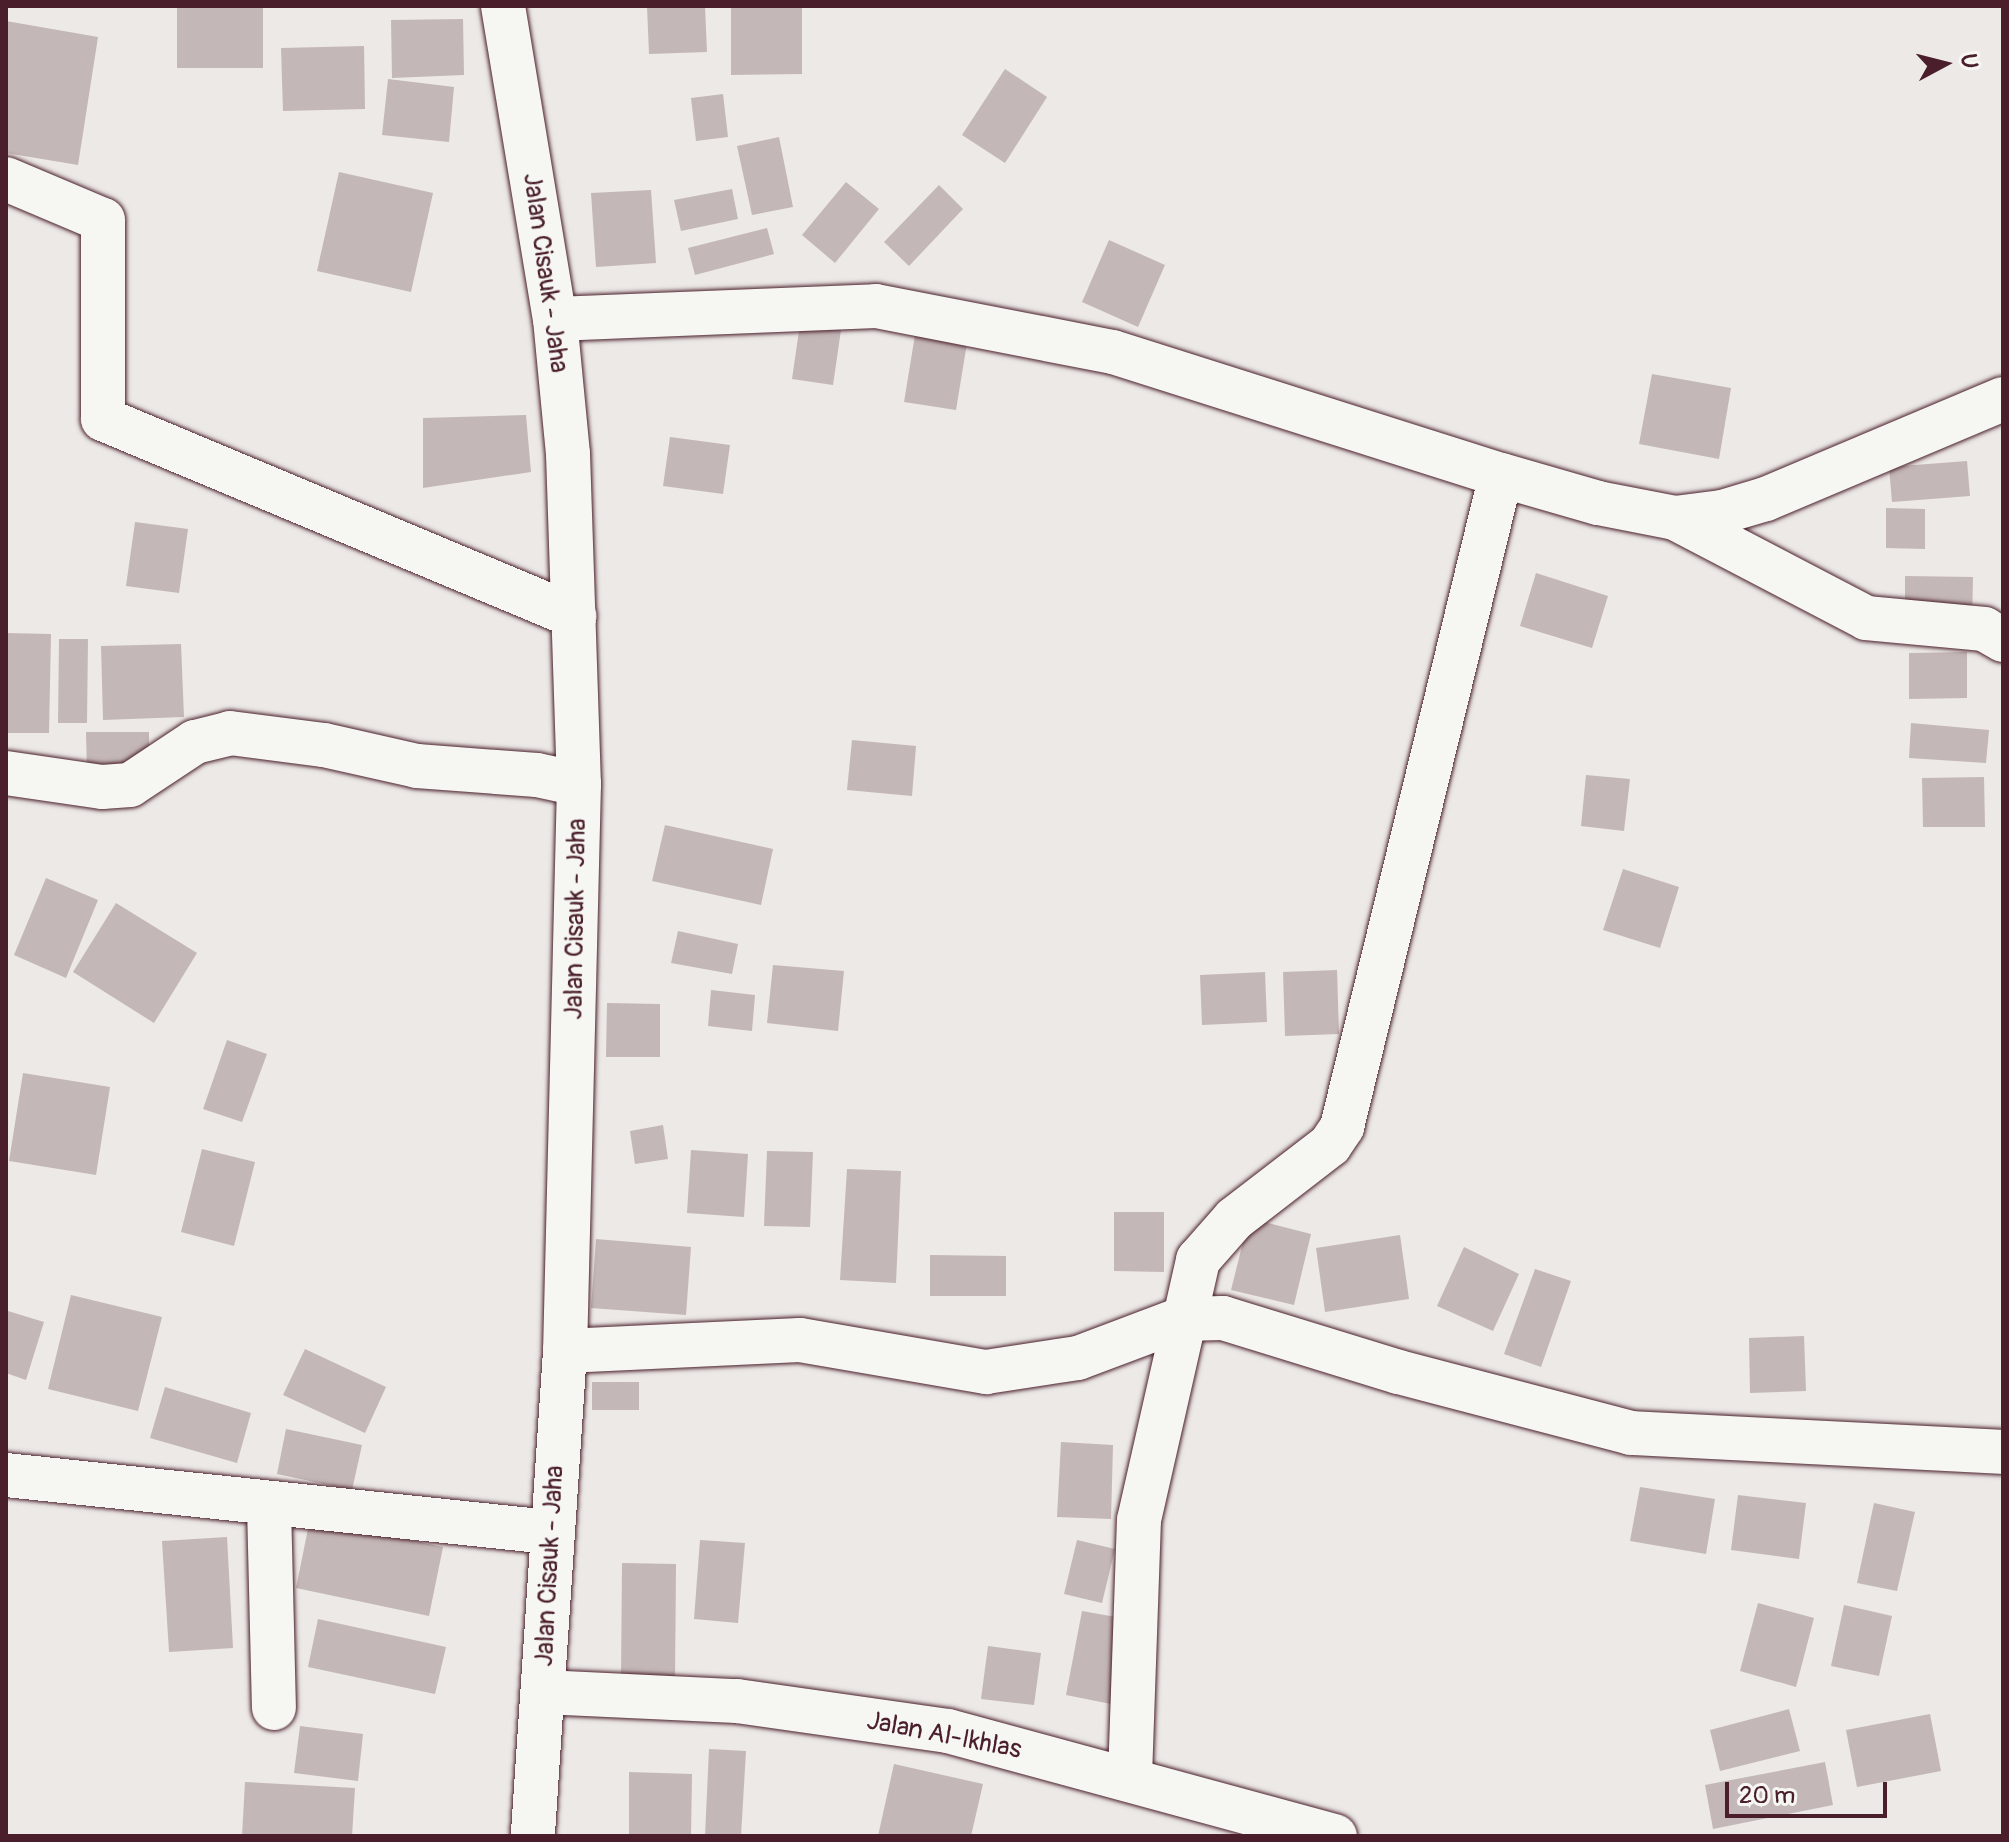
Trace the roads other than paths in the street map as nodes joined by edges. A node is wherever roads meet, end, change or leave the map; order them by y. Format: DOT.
graph roads {
  1 [pos="503,6"];
  2 [pos="6,179"];
  3 [pos="555,319"];
  4 [pos="2003,399"];
  5 [pos="1501,475"];
  6 [pos="1675,518"];
  7 [pos="574,616"];
  8 [pos="2003,640"];
  9 [pos="6,773"];
  10 [pos="579,784"];
  11 [pos="1182,1319"];
  12 [pos="565,1351"];
  13 [pos="2003,1452"];
  14 [pos="6,1475"];
  15 [pos="269,1506"];
  16 [pos="549,1532"];
  17 [pos="543,1692"];
  18 [pos="274,1708"];
  19 [pos="1130,1777"];
  20 [pos="533,1836"];
  21 [pos="1335,1836"];
  1 -- 3 [label="street, Jalan Cisauk - Jaha"];
  2 -- 7 [label="street"];
  3 -- 5 [label="street"];
  3 -- 7 [label="street, Jalan Cisauk - Jaha"];
  4 -- 6 [label="street"];
  5 -- 6 [label="street"];
  5 -- 11 [label="street"];
  6 -- 8 [label="street"];
  7 -- 10 [label="street, Jalan Cisauk - Jaha"];
  9 -- 10 [label="street"];
  10 -- 12 [label="street, Jalan Cisauk - Jaha"];
  11 -- 12 [label="street"];
  11 -- 13 [label="street"];
  11 -- 19 [label="street"];
  12 -- 16 [label="street, Jalan Cisauk - Jaha"];
  14 -- 15 [label="street"];
  15 -- 16 [label="street"];
  15 -- 18 [label="street"];
  16 -- 17 [label="street, Jalan Cisauk - Jaha"];
  17 -- 19 [label="street, Jalan Al-Ikhlas"];
  17 -- 20 [label="street, Jalan Cisauk - Jaha"];
  19 -- 21 [label="street, Jalan Al-Ikhlas"];
}
